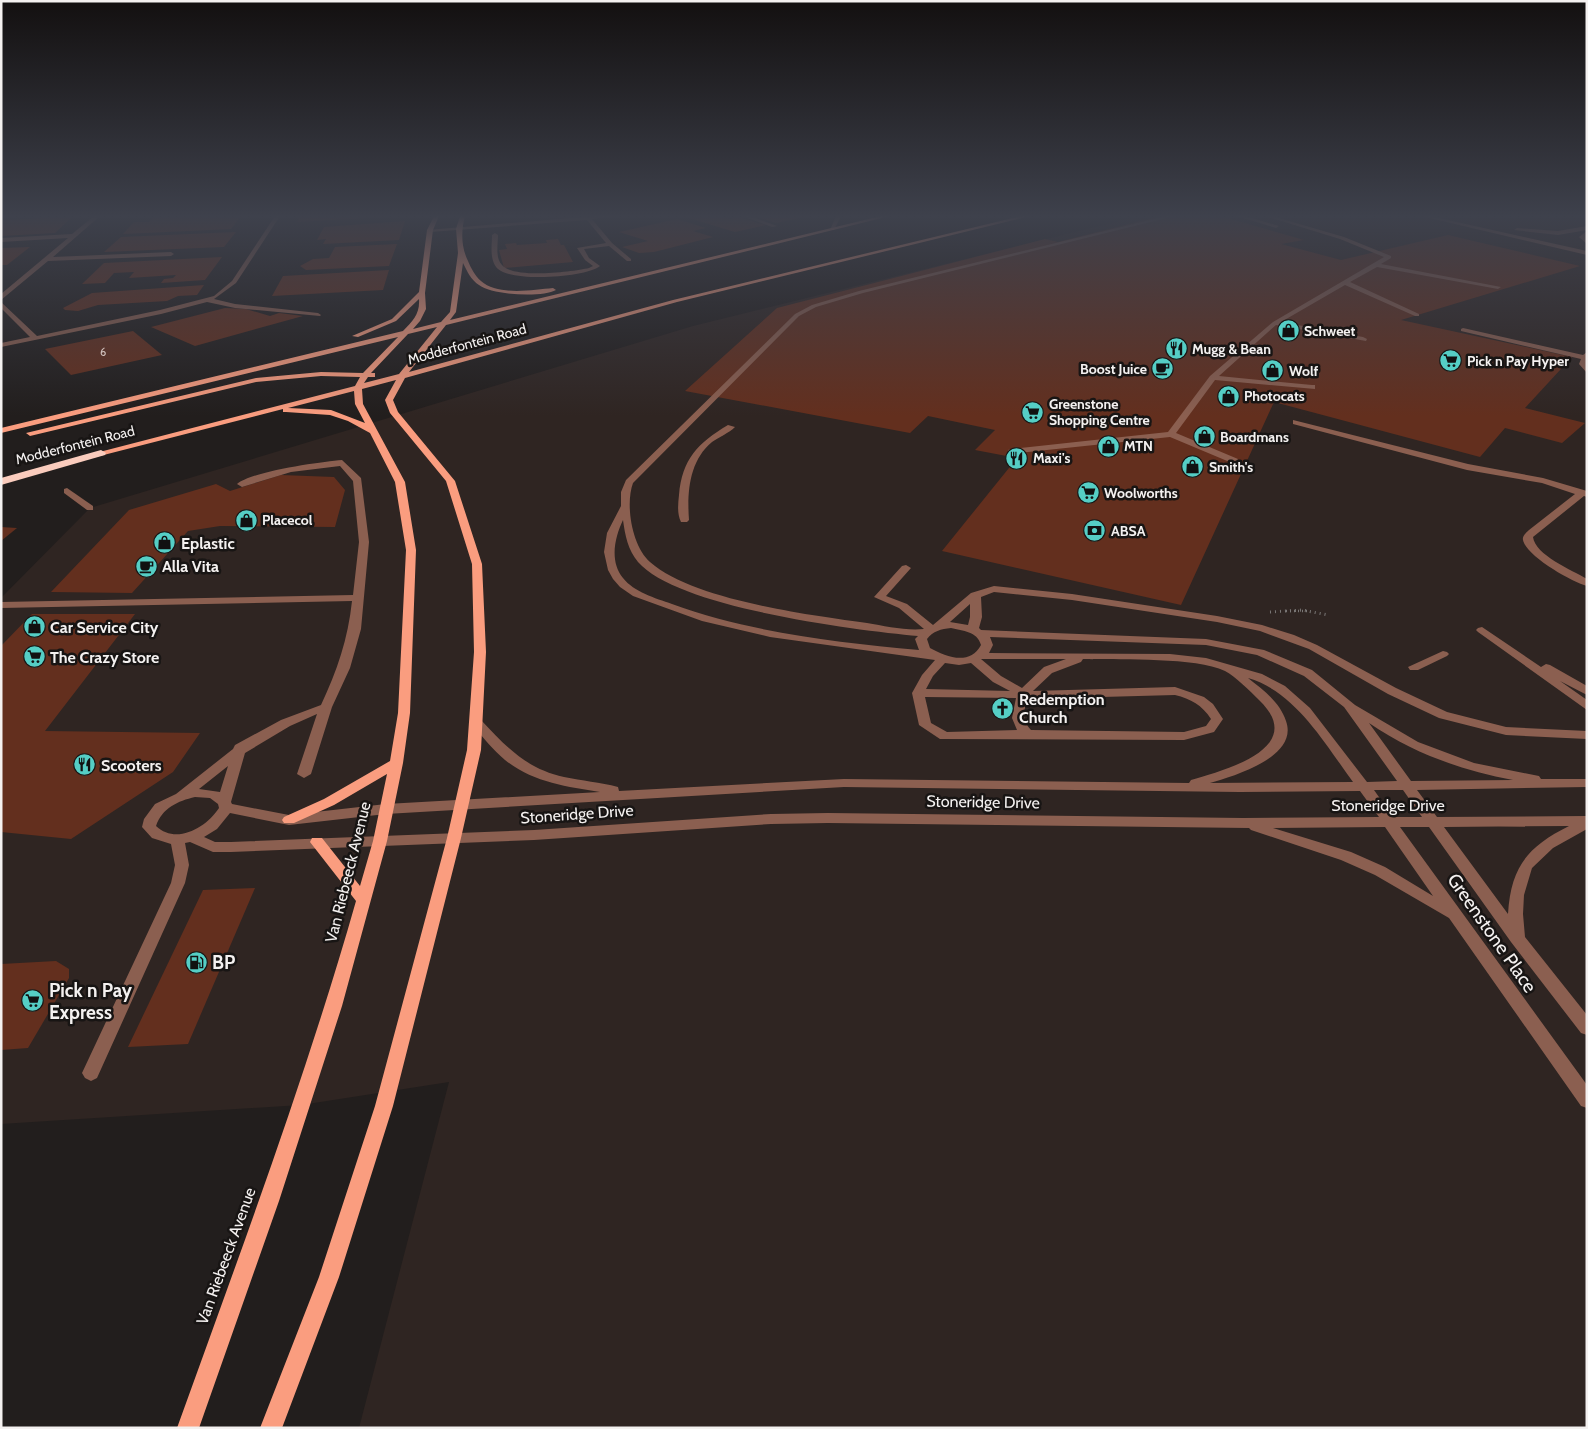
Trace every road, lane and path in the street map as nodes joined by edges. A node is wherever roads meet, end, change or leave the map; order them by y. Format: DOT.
graph roads {
  1 [pos="18,283"];
  2 [pos="233,283"];
  3 [pos="423,283"];
  4 [pos="457,283"];
  5 [pos="480,283"];
  6 [pos="595,283"];
  7 [pos="608,283"];
  8 [pos="751,283"];
  9 [pos="899,283"];
  10 [pos="1346,283"];
  11 [pos="1474,283"];
  12 [pos="1498,287"];
  13 [pos="1,288"];
  14 [pos="12,288"];
  15 [pos="422,293"];
  16 [pos="1,298"];
  17 [pos="208,300"];
  18 [pos="1,304"];
  19 [pos="318,315"];
  20 [pos="1417,315"];
  21 [pos="446,322"];
  22 [pos="1275,323"];
  23 [pos="1463,330"];
  24 [pos="406,331"];
  25 [pos="36,338"];
  26 [pos="1363,339"];
  27 [pos="1,345"];
  28 [pos="1586,356"];
  29 [pos="266,366"];
  30 [pos="1587,371"];
  31 [pos="365,375"];
  32 [pos="402,376"];
  33 [pos="1213,378"];
  34 [pos="358,386"];
  35 [pos="1312,387"];
  36 [pos="237,418"];
  37 [pos="1296,422"];
  38 [pos="731,426"];
  39 [pos="1,431"];
  40 [pos="375,434"];
  41 [pos="1171,434"];
  42 [pos="1,440"];
  43 [pos="1011,452"];
  44 [pos="100,453"];
  45 [pos="1235,461"];
  46 [pos="1,480"];
  47 [pos="242,484"];
  48 [pos="67,491"];
  49 [pos="1584,493"];
  50 [pos="90,508"];
  51 [pos="624,508"];
  52 [pos="684,520"];
  53 [pos="906,568"];
  54 [pos="1587,583"];
  55 [pos="975,595"];
  56 [pos="359,598"];
  57 [pos="1,605"];
  58 [pos="1261,612"];
  59 [pos="1328,615"];
  60 [pos="932,629"];
  61 [pos="1482,630"];
  62 [pos="977,631"];
  63 [pos="1506,647"];
  64 [pos="1444,654"];
  65 [pos="1089,656"];
  66 [pos="937,657"];
  67 [pos="978,658"];
  68 [pos="1414,667"];
  69 [pos="1227,668"];
  70 [pos="1587,690"];
  71 [pos="918,693"];
  72 [pos="1026,695"];
  73 [pos="1348,704"];
  74 [pos="1587,706"];
  75 [pos="326,707"];
  76 [pos="477,723"];
  77 [pos="1028,734"];
  78 [pos="1587,735"];
  79 [pos="240,748"];
  80 [pos="396,763"];
  81 [pos="304,774"];
  82 [pos="1587,783"];
  83 [pos="1561,784"];
  84 [pos="1187,786"];
  85 [pos="1408,787"];
  86 [pos="1365,788"];
  87 [pos="637,793"];
  88 [pos="181,796"];
  89 [pos="225,805"];
  90 [pos="462,806"];
  91 [pos="386,810"];
  92 [pos="289,820"];
  93 [pos="1390,822"];
  94 [pos="1434,822"];
  95 [pos="1587,822"];
  96 [pos="1243,823"];
  97 [pos="184,838"];
  98 [pos="454,838"];
  99 [pos="380,841"];
  100 [pos="317,842"];
  101 [pos="364,901"];
  102 [pos="1454,914"];
  103 [pos="1517,938"];
  104 [pos="1587,1028"];
  105 [pos="90,1074"];
  106 [pos="1587,1100"];
  107 [pos="188,1428"];
  108 [pos="272,1428"];
  1 -- 14 [label="street"];
  2 -- 17 [label="street"];
  3 -- 15 [label="main road"];
  4 -- 21 [label="main road"];
  5 -- 6 [label="main road"];
  7 -- 21 [label="main road, Modderfontein Road"];
  8 -- 32 [label="main road, Modderfontein Road"];
  9 -- 51 [label="street"];
  10 -- 20 [label="street"];
  10 -- 22 [label="street"];
  11 -- 12 [label="street"];
  13 -- 14 [label="street"];
  14 -- 16 [label="street"];
  15 -- 24 [label="main road"];
  15 -- 29 [label="main road"];
  17 -- 19 [label="street"];
  17 -- 25 [label="street"];
  18 -- 25 [label="street"];
  21 -- 24 [label="main road, Modderfontein Road"];
  21 -- 32 [label="main road"];
  22 -- 26 [label="street"];
  22 -- 33 [label="street"];
  23 -- 28 [label="street"];
  24 -- 29 [label="main road, Modderfontein Road"];
  24 -- 31 [label="main road"];
  25 -- 27 [label="street"];
  28 -- 30 [label="street"];
  29 -- 39 [label="main road, Modderfontein Road"];
  31 -- 32 [label="main road"];
  31 -- 34 [label="main road"];
  31 -- 42 [label="main road"];
  32 -- 34 [label="main road, Modderfontein Road"];
  32 -- 76 [label="main road"];
  33 -- 35 [label="street"];
  33 -- 41 [label="street"];
  34 -- 36 [label="main road, Modderfontein Road"];
  34 -- 40 [label="main road, Van Riebeeck Avenue"];
  36 -- 40 [label="main road"];
  36 -- 44 [label="main road, Modderfontein Road"];
  37 -- 49 [label="street"];
  38 -- 52 [label="street"];
  40 -- 80 [label="main road, Van Riebeeck Avenue"];
  41 -- 43 [label="street"];
  41 -- 45 [label="street"];
  44 -- 46 [label="highway"];
  47 -- 56 [label="street"];
  48 -- 50 [label="street"];
  49 -- 54 [label="street"];
  51 -- 60 [label="street"];
  51 -- 66 [label="street, Greenstone Place"];
  53 -- 60 [label="street"];
  55 -- 60 [label="street"];
  55 -- 62 [label="street"];
  55 -- 78 [label="street"];
  56 -- 57 [label="street"];
  56 -- 75 [label="street"];
  58 -- 59 [label="path"];
  60 -- 62 [label="street"];
  60 -- 66 [label="street"];
  61 -- 63 [label="street"];
  62 -- 67 [label="street"];
  62 -- 73 [label="street"];
  63 -- 70 [label="street"];
  63 -- 74 [label="street"];
  64 -- 68 [label="street"];
  65 -- 67 [label="street, Greenstone Place"];
  65 -- 69 [label="street, Greenstone Place"];
  65 -- 72 [label="street"];
  66 -- 67 [label="street, Greenstone Place"];
  66 -- 71 [label="street"];
  67 -- 72 [label="street"];
  69 -- 84 [label="street"];
  69 -- 86 [label="street, Greenstone Place"];
  71 -- 72 [label="street"];
  71 -- 77 [label="street"];
  72 -- 77 [label="street"];
  72 -- 77 [label="street"];
  73 -- 83 [label="street"];
  73 -- 85 [label="street, Greenstone Place"];
  75 -- 79 [label="street"];
  75 -- 81 [label="street"];
  76 -- 87 [label="street"];
  76 -- 90 [label="main road"];
  79 -- 88 [label="street"];
  79 -- 89 [label="street"];
  80 -- 91 [label="main road, Van Riebeeck Avenue"];
  80 -- 92 [label="main road"];
  82 -- 83 [label="street, Stoneridge Drive"];
  83 -- 85 [label="street, Stoneridge Drive"];
  84 -- 86 [label="street, Stoneridge Drive"];
  84 -- 87 [label="street, Stoneridge Drive"];
  85 -- 86 [label="street, Stoneridge Drive"];
  85 -- 94 [label="street, Greenstone Place"];
  86 -- 93 [label="street, Greenstone Place"];
  87 -- 90 [label="street, Stoneridge Drive"];
  88 -- 89 [label="street, Stoneridge Drive"];
  88 -- 97 [label="street, Stoneridge Drive"];
  89 -- 92 [label="street, Stoneridge Drive"];
  89 -- 97 [label="street"];
  90 -- 91 [label="street, Stoneridge Drive"];
  90 -- 98 [label="main road"];
  91 -- 92 [label="street, Stoneridge Drive"];
  91 -- 99 [label="main road, Van Riebeeck Avenue"];
  93 -- 94 [label="street, Stoneridge Drive"];
  93 -- 96 [label="street, Stoneridge Drive"];
  93 -- 102 [label="street, Greenstone Place"];
  94 -- 95 [label="street, Stoneridge Drive"];
  94 -- 103 [label="street, Greenstone Place"];
  95 -- 103 [label="street"];
  96 -- 98 [label="street, Stoneridge Drive"];
  96 -- 102 [label="street"];
  97 -- 100 [label="street, Stoneridge Drive"];
  97 -- 105 [label="street"];
  98 -- 99 [label="street, Stoneridge Drive"];
  98 -- 108 [label="main road"];
  99 -- 100 [label="street, Stoneridge Drive"];
  99 -- 101 [label="main road, Van Riebeeck Avenue"];
  100 -- 101 [label="main road"];
  101 -- 107 [label="main road, Van Riebeeck Avenue"];
  102 -- 106 [label="street, Greenstone Place"];
  103 -- 104 [label="street, Greenstone Place"];
}
